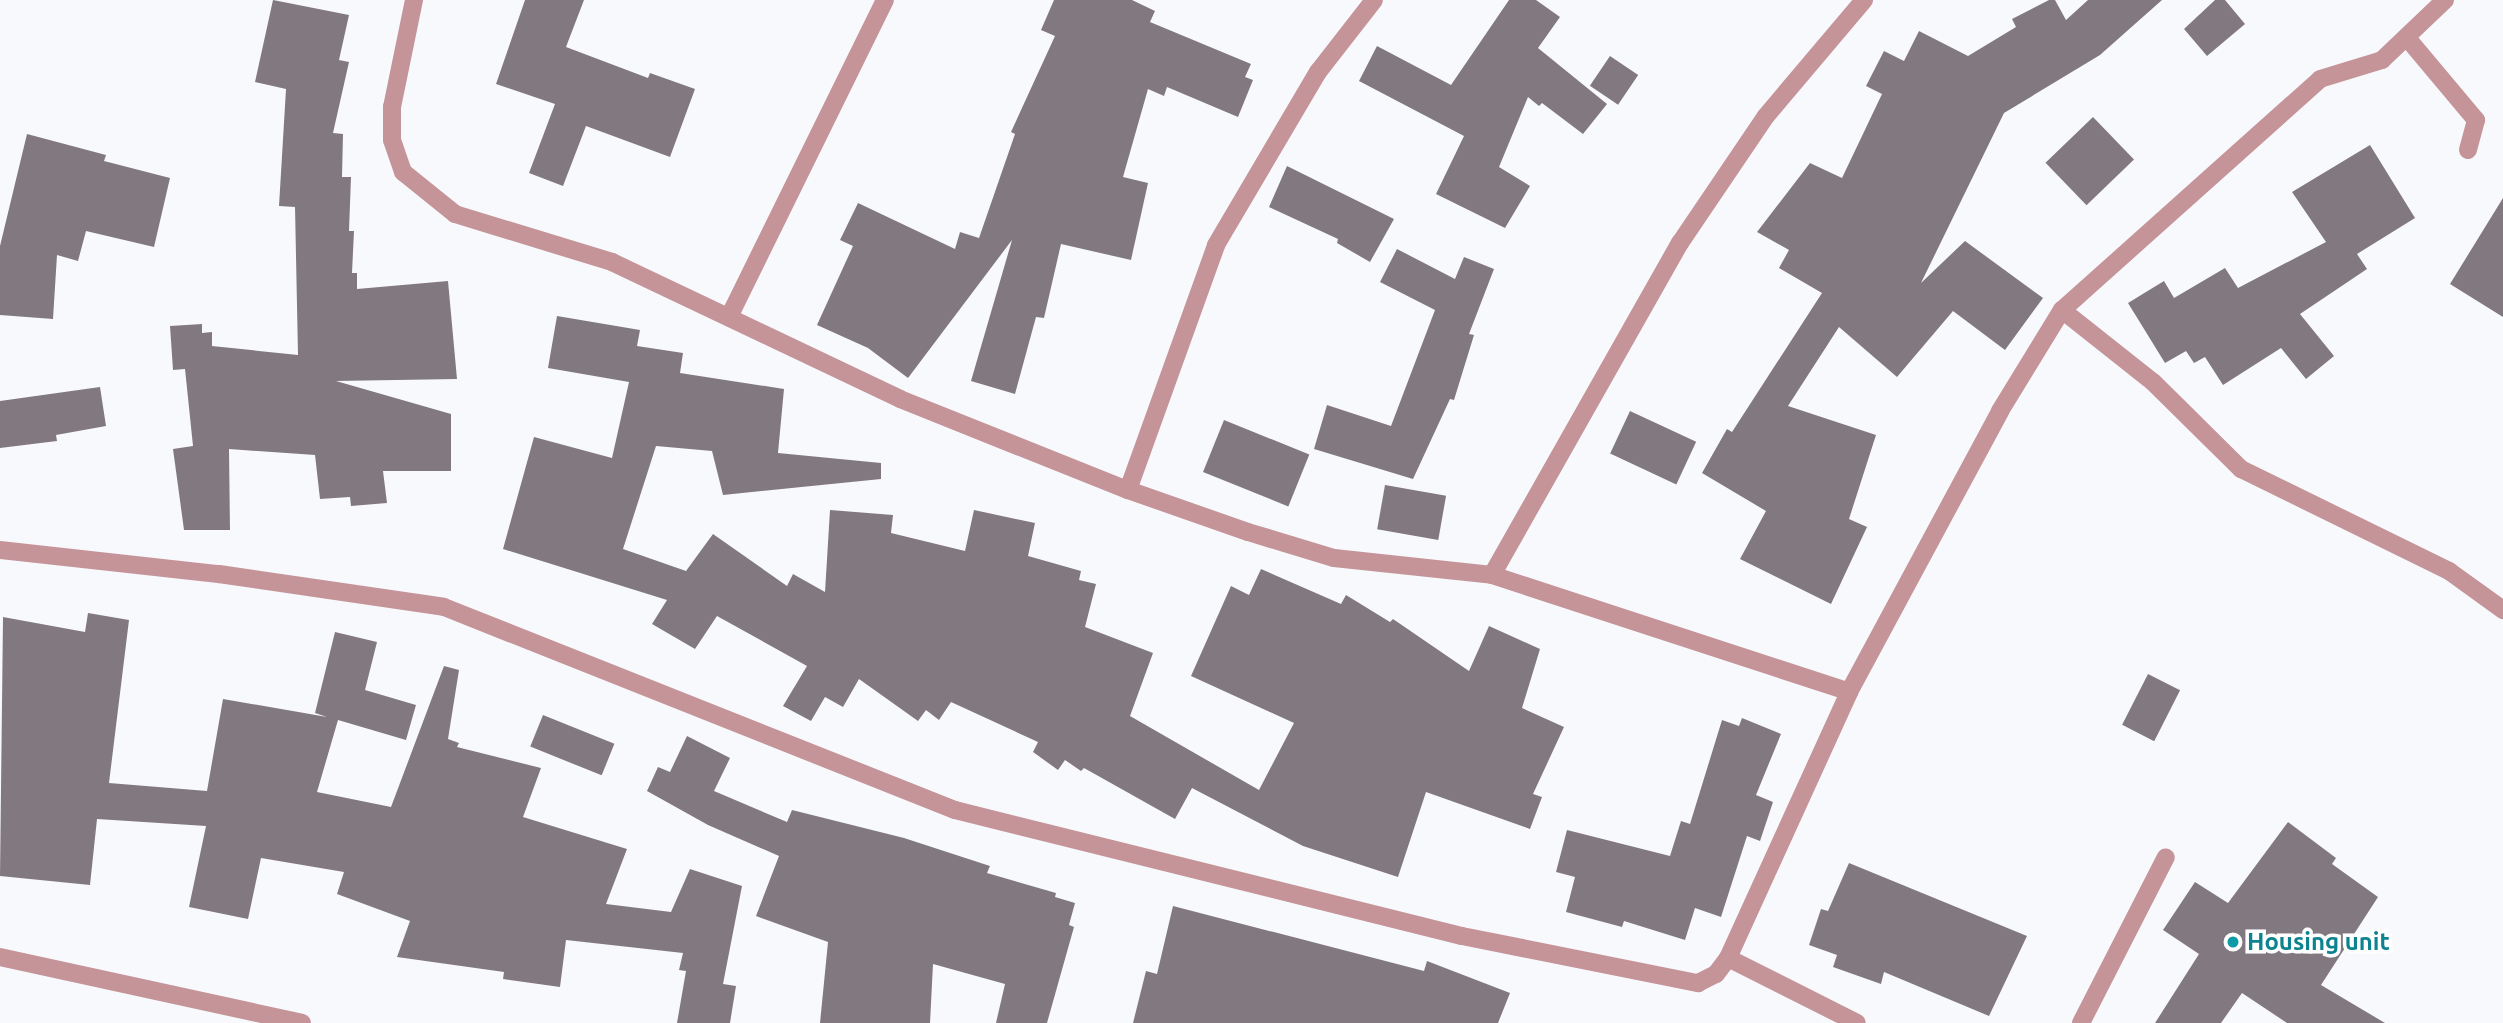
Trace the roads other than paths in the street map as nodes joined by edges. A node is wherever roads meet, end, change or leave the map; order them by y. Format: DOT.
graph roads {
  1 [pos="414,0"];
  2 [pos="885,0"];
  3 [pos="1374,0"];
  4 [pos="1864,0"];
  5 [pos="2445,0"];
  6 [pos="2408,39"];
  7 [pos="2468,150"];
  8 [pos="2062,310"];
  9 [pos="729,317"];
  10 [pos="1128,490"];
  11 [pos="0,550"];
  12 [pos="1492,575"];
  13 [pos="2503,610"];
  14 [pos="1849,692"];
  15 [pos="2166,857"];
  16 [pos="0,957"];
  17 [pos="1728,958"];
  18 [pos="303,1023"];
  19 [pos="1857,1023"];
  20 [pos="2081,1023"];
  1 -- 9 [label="street"];
  2 -- 9 [label="street"];
  3 -- 10 [label="street"];
  4 -- 12 [label="street"];
  5 -- 6 [label="street"];
  6 -- 7 [label="street"];
  6 -- 8 [label="street"];
  8 -- 13 [label="street"];
  8 -- 14 [label="street"];
  9 -- 10 [label="street"];
  10 -- 12 [label="street"];
  11 -- 17 [label="street"];
  12 -- 14 [label="street"];
  14 -- 17 [label="street"];
  15 -- 20 [label="street"];
  16 -- 18 [label="street"];
  17 -- 19 [label="street"];
}
